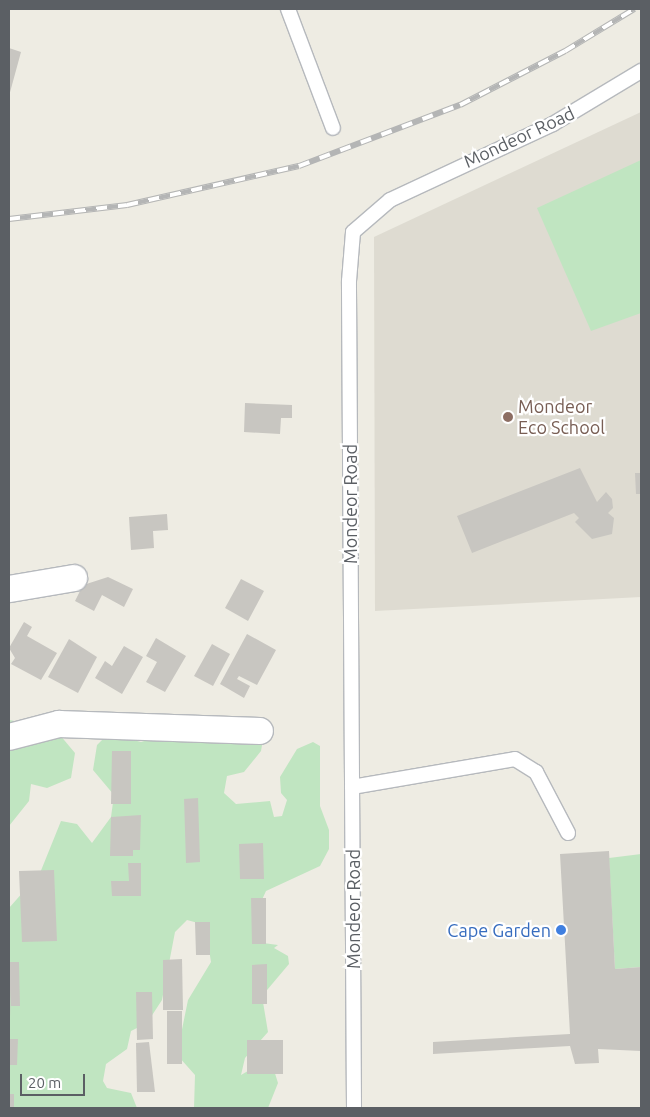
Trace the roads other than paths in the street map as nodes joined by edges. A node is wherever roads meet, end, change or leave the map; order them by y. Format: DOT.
graph roads {
  1 [pos="288,9"];
  2 [pos="641,71"];
  3 [pos="334,128"];
  4 [pos="74,578"];
  5 [pos="9,589"];
  6 [pos="260,731"];
  7 [pos="9,737"];
  8 [pos="352,787"];
  9 [pos="568,833"];
  10 [pos="354,1108"];
  1 -- 3 [label="lane"];
  2 -- 8 [label="lane, Mondeor Road"];
  4 -- 5 [label="street"];
  6 -- 7 [label="street"];
  8 -- 9 [label="lane"];
  8 -- 10 [label="lane, Mondeor Road"];
}
